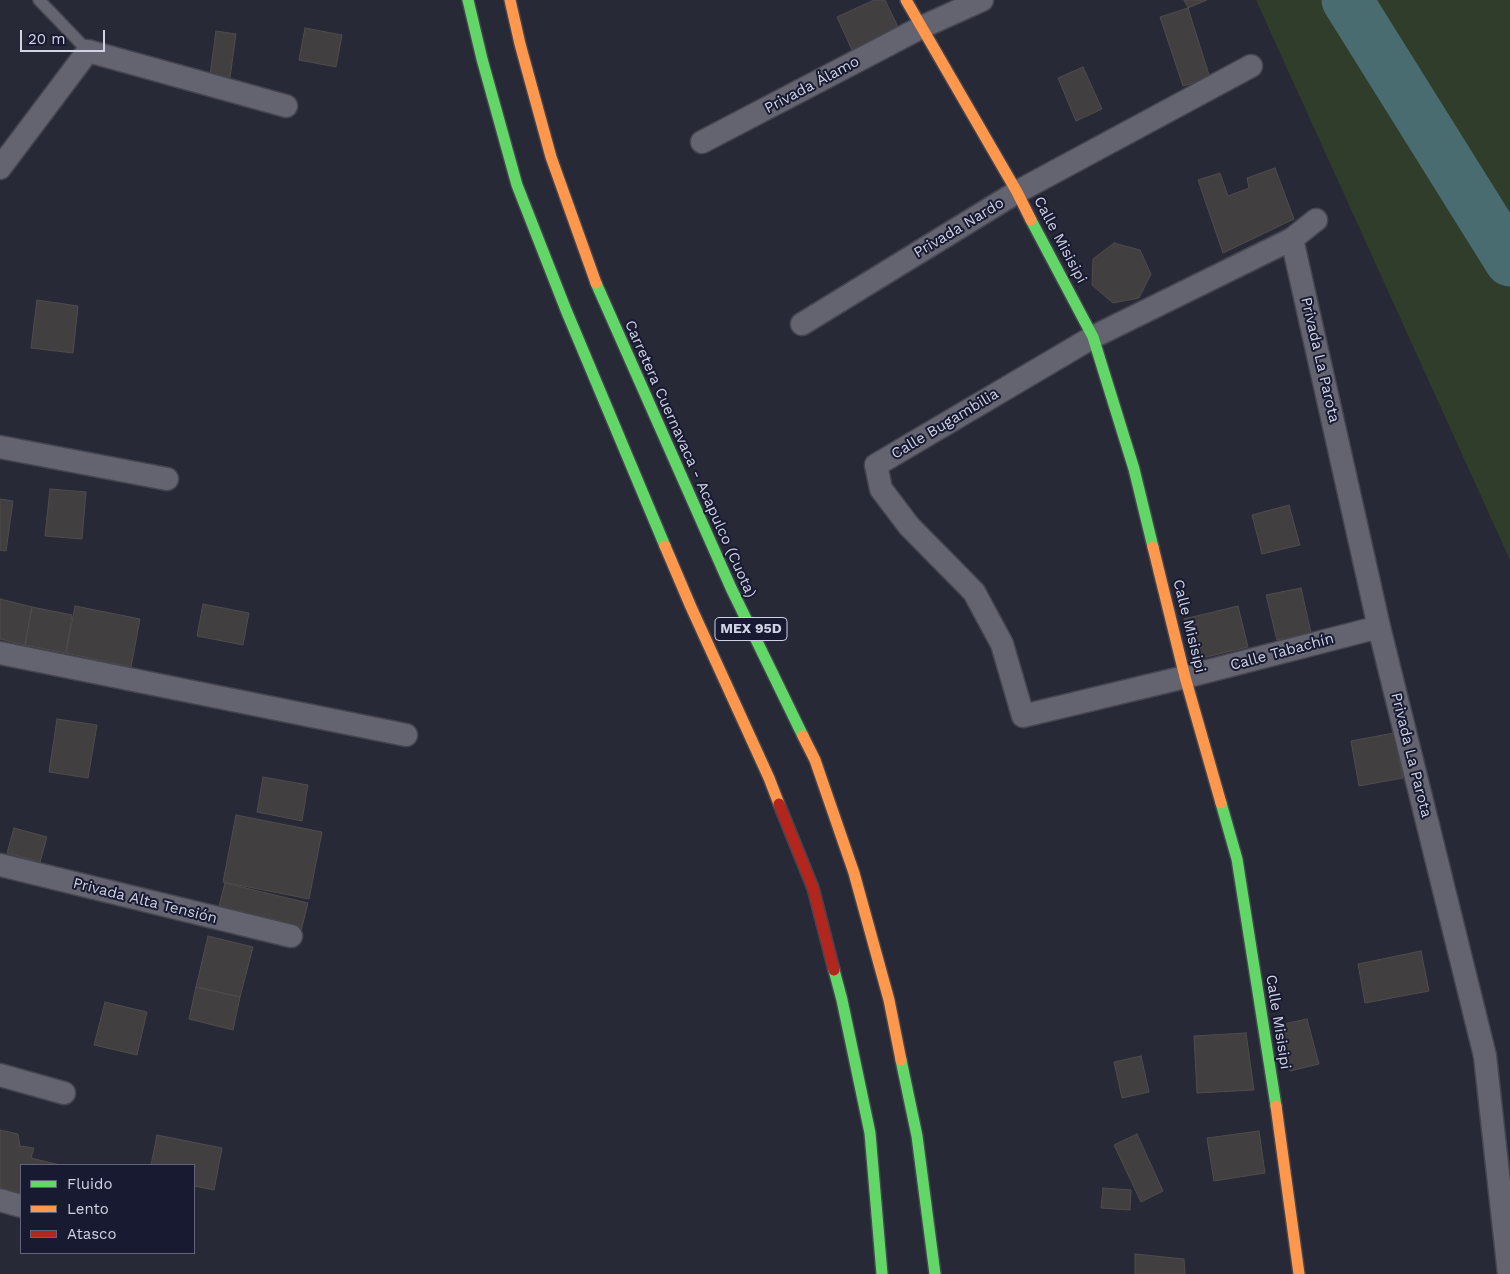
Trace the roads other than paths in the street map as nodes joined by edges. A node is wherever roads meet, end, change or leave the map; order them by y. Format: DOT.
graph roads {
  1 [pos="39,0"];
  2 [pos="468,0"];
  3 [pos="510,0"];
  4 [pos="906,0"];
  5 [pos="982,0"];
  6 [pos="922,27"];
  7 [pos="88,51"];
  8 [pos="1252,66"];
  9 [pos="286,106"];
  10 [pos="702,142"];
  11 [pos="0,168"];
  12 [pos="1017,192"];
  13 [pos="1316,220"];
  14 [pos="1292,239"];
  15 [pos="802,324"];
  16 [pos="1093,337"];
  17 [pos="0,447"];
  18 [pos="167,478"];
  19 [pos="1379,627"];
  20 [pos="0,654"];
  21 [pos="1186,677"];
  22 [pos="406,735"];
  23 [pos="0,865"];
  24 [pos="291,936"];
  25 [pos="0,1074"];
  26 [pos="64,1093"];
  27 [pos="0,1200"];
  28 [pos="20,1206"];
  29 [pos="882,1274"];
  30 [pos="935,1274"];
  31 [pos="1299,1274"];
  32 [pos="1509,1274"];
  1 -- 7 [label="lane"];
  2 -- 29 [label="main road, MEX 95D"];
  3 -- 30 [label="main road, Carretera Cuernavaca - Acapulco (Cuota) / MEX 95D"];
  4 -- 6 [label="main road"];
  5 -- 6 [label="street, Privada Álamo"];
  6 -- 10 [label="street, Privada Álamo"];
  6 -- 12 [label="main road, Calle Misisipi"];
  7 -- 9 [label="street"];
  7 -- 11 [label="street"];
  8 -- 12 [label="street, Privada Nardo"];
  12 -- 15 [label="street, Privada Nardo"];
  12 -- 16 [label="main road, Calle Misisipi"];
  13 -- 14 [label="street, Calle Bugambilia"];
  14 -- 16 [label="street, Calle Bugambilia"];
  14 -- 19 [label="street, Privada La Parota"];
  16 -- 21 [label="main road, Calle Misisipi"];
  16 -- 21 [label="street, Calle Bugambilia"];
  17 -- 18 [label="street"];
  19 -- 21 [label="street, Calle Tabachín"];
  19 -- 32 [label="street, Privada La Parota"];
  20 -- 22 [label="street"];
  21 -- 31 [label="main road, Calle Misisipi"];
  23 -- 24 [label="street, Privada Alta Tensión"];
  25 -- 26 [label="street"];
  27 -- 28 [label="street"];
}
